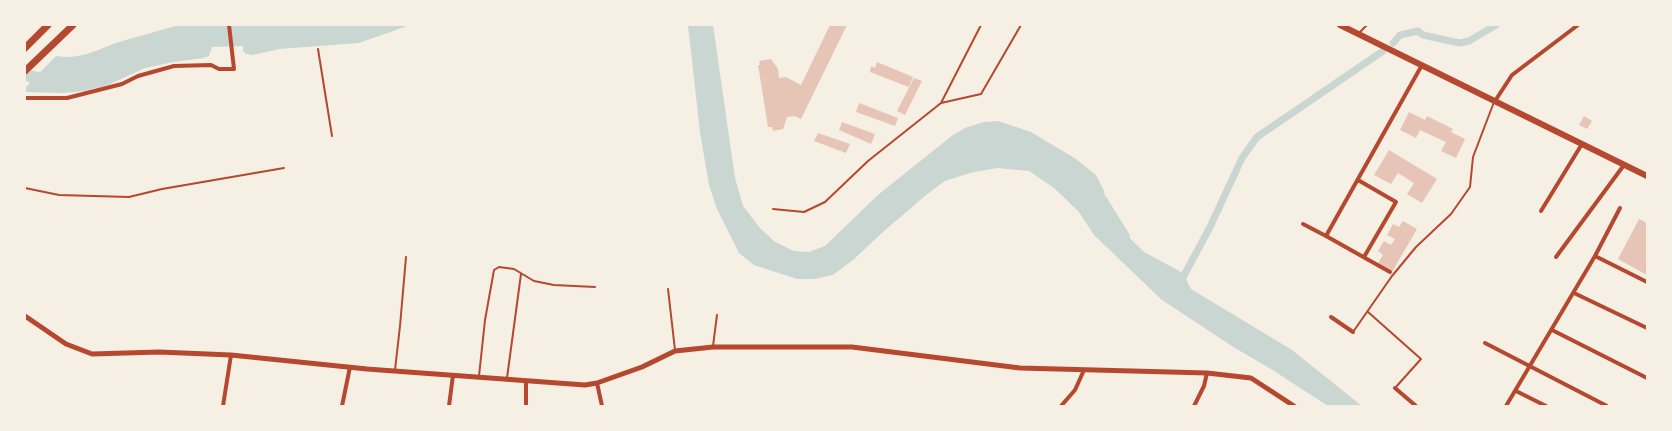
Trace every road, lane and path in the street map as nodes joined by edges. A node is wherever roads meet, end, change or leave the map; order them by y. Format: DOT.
graph roads {
  1 [pos="48,25"];
  2 [pos="73,25"];
  3 [pos="229,25"];
  4 [pos="981,25"];
  5 [pos="1021,25"];
  6 [pos="1340,25"];
  7 [pos="1367,25"];
  8 [pos="1578,25"];
  9 [pos="1358,34"];
  10 [pos="25,48"];
  11 [pos="318,49"];
  12 [pos="1422,65"];
  13 [pos="25,71"];
  14 [pos="25,98"];
  15 [pos="1494,101"];
  16 [pos="941,102"];
  17 [pos="332,136"];
  18 [pos="1582,144"];
  19 [pos="1624,165"];
  20 [pos="284,168"];
  21 [pos="1647,176"];
  22 [pos="1358,180"];
  23 [pos="25,188"];
  24 [pos="1620,208"];
  25 [pos="773,209"];
  26 [pos="1541,211"];
  27 [pos="1303,224"];
  28 [pos="1326,236"];
  29 [pos="1595,256"];
  30 [pos="406,257"];
  31 [pos="1364,257"];
  32 [pos="1556,257"];
  33 [pos="1390,272"];
  34 [pos="521,274"];
  35 [pos="1647,282"];
  36 [pos="595,287"];
  37 [pos="668,289"];
  38 [pos="1574,293"];
  39 [pos="1368,312"];
  40 [pos="25,316"];
  41 [pos="717,316"];
  42 [pos="1331,317"];
  43 [pos="1647,328"];
  44 [pos="1552,330"];
  45 [pos="1353,332"];
  46 [pos="1485,343"];
  47 [pos="713,347"];
  48 [pos="675,351"];
  49 [pos="231,355"];
  50 [pos="350,367"];
  51 [pos="1530,367"];
  52 [pos="395,370"];
  53 [pos="1084,370"];
  54 [pos="1206,373"];
  55 [pos="453,375"];
  56 [pos="478,377"];
  57 [pos="1647,378"];
  58 [pos="507,380"];
  59 [pos="526,382"];
  60 [pos="597,383"];
  61 [pos="1395,388"];
  62 [pos="1516,391"];
  63 [pos="223,406"];
  64 [pos="342,406"];
  65 [pos="450,406"];
  66 [pos="526,406"];
  67 [pos="602,406"];
  68 [pos="1061,406"];
  69 [pos="1194,406"];
  70 [pos="1294,406"];
  71 [pos="1416,406"];
  72 [pos="1506,406"];
  73 [pos="1546,406"];
  74 [pos="1607,406"];
  1 -- 10 [label="highway"];
  2 -- 13 [label="highway"];
  3 -- 14 [label="street"];
  4 -- 16 [label="lane"];
  5 -- 16 [label="lane"];
  6 -- 9 [label="main road"];
  7 -- 9 [label="lane"];
  8 -- 15 [label="street"];
  9 -- 12 [label="main road"];
  11 -- 17 [label="lane"];
  12 -- 15 [label="main road"];
  12 -- 22 [label="street"];
  15 -- 18 [label="main road"];
  15 -- 39 [label="lane"];
  16 -- 25 [label="lane"];
  18 -- 19 [label="main road"];
  18 -- 26 [label="street"];
  19 -- 21 [label="main road"];
  19 -- 32 [label="street"];
  20 -- 23 [label="lane"];
  22 -- 28 [label="street"];
  22 -- 31 [label="street"];
  24 -- 29 [label="street"];
  27 -- 28 [label="street"];
  28 -- 31 [label="street"];
  29 -- 35 [label="street"];
  29 -- 38 [label="street"];
  30 -- 52 [label="lane"];
  31 -- 33 [label="street"];
  34 -- 36 [label="lane"];
  34 -- 56 [label="lane"];
  34 -- 58 [label="lane"];
  37 -- 48 [label="lane"];
  38 -- 43 [label="street"];
  38 -- 44 [label="street"];
  39 -- 45 [label="lane"];
  39 -- 61 [label="lane"];
  40 -- 49 [label="street"];
  41 -- 47 [label="lane"];
  42 -- 45 [label="street"];
  44 -- 51 [label="street"];
  44 -- 57 [label="street"];
  46 -- 51 [label="street"];
  47 -- 48 [label="street"];
  47 -- 53 [label="street"];
  48 -- 60 [label="street"];
  49 -- 50 [label="street"];
  49 -- 63 [label="street"];
  50 -- 52 [label="street"];
  50 -- 64 [label="street"];
  51 -- 62 [label="street"];
  51 -- 74 [label="street"];
  52 -- 55 [label="street"];
  53 -- 54 [label="street"];
  53 -- 68 [label="street"];
  54 -- 69 [label="street"];
  54 -- 70 [label="street"];
  55 -- 56 [label="street"];
  55 -- 65 [label="street"];
  56 -- 58 [label="street"];
  58 -- 59 [label="street"];
  59 -- 60 [label="street"];
  59 -- 66 [label="street"];
  60 -- 67 [label="street"];
  61 -- 71 [label="street"];
  62 -- 72 [label="street"];
  62 -- 73 [label="street"];
}
